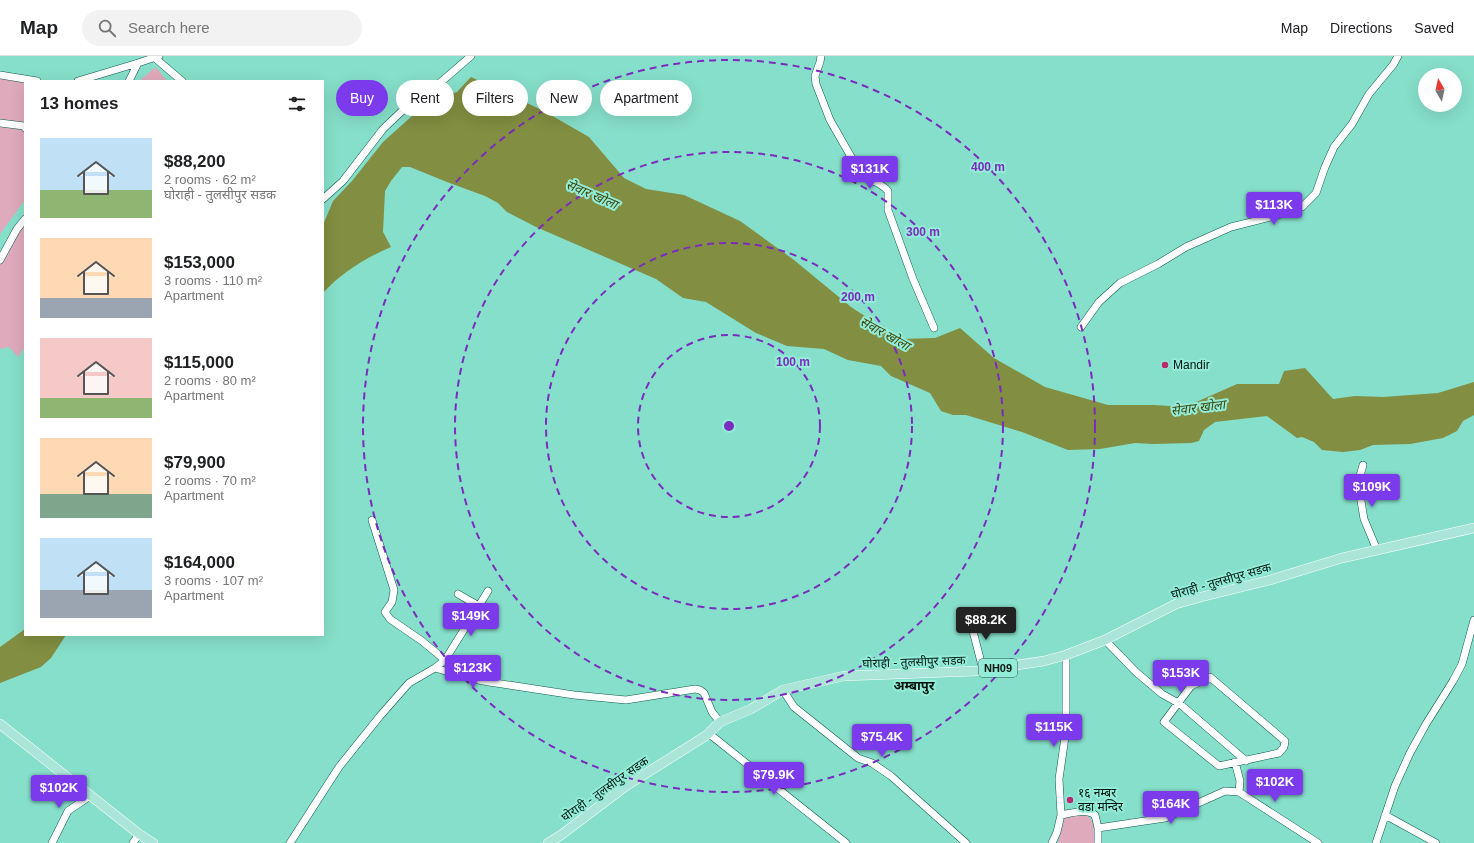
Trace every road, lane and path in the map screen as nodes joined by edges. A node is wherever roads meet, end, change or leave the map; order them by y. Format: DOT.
graph roads {
  1 [pos="471,56"];
  2 [pos="820,56"];
  3 [pos="1398,56"];
  4 [pos="157,57"];
  5 [pos="138,63"];
  6 [pos="0,75"];
  7 [pos="31,80"];
  8 [pos="81,80"];
  9 [pos="130,80"];
  10 [pos="181,80"];
  11 [pos="0,123"];
  12 [pos="24,126"];
  13 [pos="324,198"];
  14 [pos="24,220"];
  15 [pos="0,260"];
  16 [pos="1081,327"];
  17 [pos="934,328"];
  18 [pos="1363,465"];
  19 [pos="372,520"];
  20 [pos="1474,528"];
  21 [pos="1377,550"];
  22 [pos="488,591"];
  23 [pos="458,594"];
  24 [pos="479,606"];
  25 [pos="969,618"];
  26 [pos="1474,620"];
  27 [pos="1105,640"];
  28 [pos="1066,655"];
  29 [pos="445,660"];
  30 [pos="435,668"];
  31 [pos="983,670"];
  32 [pos="783,690"];
  33 [pos="1178,703"];
  34 [pos="720,722"];
  35 [pos="0,724"];
  36 [pos="707,735"];
  37 [pos="1246,760"];
  38 [pos="1235,762"];
  39 [pos="1239,792"];
  40 [pos="90,796"];
  41 [pos="1061,815"];
  42 [pos="1385,815"];
  43 [pos="1098,828"];
  44 [pos="139,834"];
  45 [pos="52,843"];
  46 [pos="133,843"];
  47 [pos="153,843"];
  48 [pos="290,843"];
  49 [pos="548,843"];
  50 [pos="846,843"];
  51 [pos="966,843"];
  52 [pos="1052,843"];
  53 [pos="1098,843"];
  54 [pos="1318,843"];
  55 [pos="1376,843"];
  56 [pos="1436,843"];
  1 -- 13 [label="street"];
  2 -- 17 [label="street"];
  3 -- 16 [label="street"];
  4 -- 5 [label="street"];
  4 -- 10 [label="street"];
  5 -- 8 [label="street"];
  5 -- 9 [label="street"];
  6 -- 7 [label="street"];
  11 -- 12 [label="street"];
  14 -- 15 [label="street"];
  18 -- 21 [label="street"];
  19 -- 29 [label="street"];
  20 -- 21 [label="main road, घोराही - तुलसीपुर सडक / NH09"];
  21 -- 27 [label="main road, घोराही - तुलसीपुर सडक / NH09"];
  22 -- 24 [label="street"];
  23 -- 24 [label="street"];
  24 -- 29 [label="street"];
  25 -- 31 [label="street"];
  26 -- 42 [label="street"];
  27 -- 28 [label="main road, घोराही - तुलसीपुर सडक / NH09"];
  27 -- 33 [label="street"];
  28 -- 31 [label="main road, घोराही - तुलसीपुर सडक / NH09"];
  28 -- 41 [label="street"];
  29 -- 30 [label="street"];
  30 -- 34 [label="street"];
  30 -- 48 [label="street"];
  31 -- 32 [label="main road, घोराही - तुलसीपुर सडक / NH09"];
  32 -- 34 [label="main road, घोराही - तुलसीपुर सडक / NH09"];
  32 -- 51 [label="street"];
  33 -- 37 [label="street"];
  33 -- 37 [label="street"];
  33 -- 38 [label="street"];
  34 -- 36 [label="main road, घोराही - तुलसीपुर सडक / NH09"];
  35 -- 40 [label="main road"];
  36 -- 49 [label="main road, घोराही - तुलसीपुर सडक / NH09"];
  36 -- 50 [label="street"];
  37 -- 38 [label="street"];
  38 -- 39 [label="street"];
  39 -- 43 [label="street"];
  39 -- 54 [label="street"];
  40 -- 44 [label="main road"];
  40 -- 45 [label="street"];
  41 -- 43 [label="street"];
  41 -- 52 [label="street"];
  42 -- 55 [label="street"];
  42 -- 56 [label="street"];
  43 -- 53 [label="street"];
  44 -- 46 [label="street"];
  44 -- 47 [label="main road"];
}
